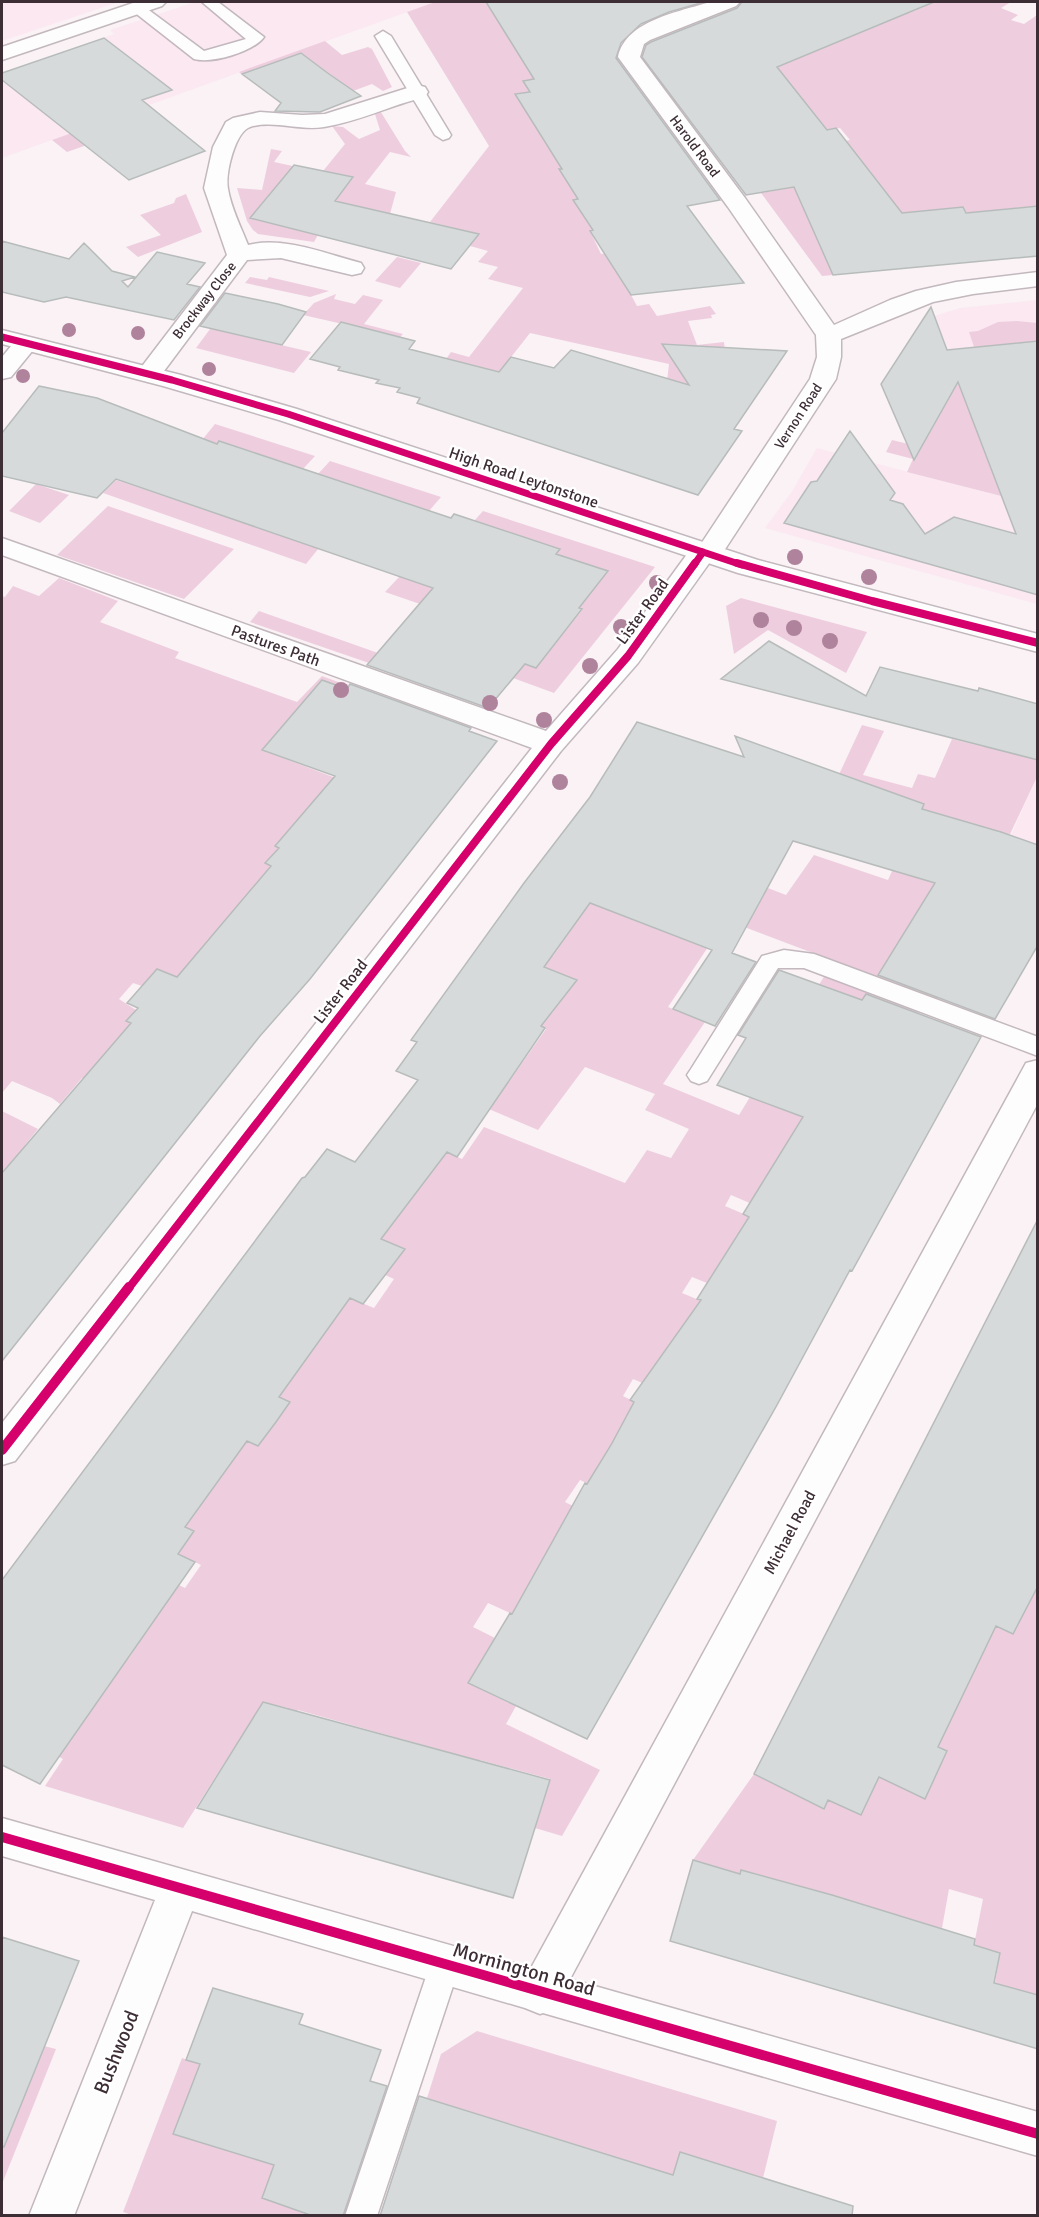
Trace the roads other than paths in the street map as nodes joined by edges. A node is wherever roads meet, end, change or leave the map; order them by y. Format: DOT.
graph roads {
  1 [pos="210,2"];
  2 [pos="729,2"];
  3 [pos="146,5"];
  4 [pos="383,36"];
  5 [pos="2,54"];
  6 [pos="417,92"];
  7 [pos="443,135"];
  8 [pos="239,255"];
  9 [pos="352,268"];
  10 [pos="1038,279"];
  11 [pos="828,335"];
  12 [pos="2,338"];
  13 [pos="26,344"];
  14 [pos="2,372"];
  15 [pos="148,374"];
  16 [pos="2,546"];
  17 [pos="706,553"];
  18 [pos="1038,643"];
  19 [pos="551,744"];
  20 [pos="1038,1047"];
  21 [pos="1038,1072"];
  22 [pos="699,1075"];
  23 [pos="2,1450"];
  24 [pos="2,1837"];
  25 [pos="180,1889"];
  26 [pos="445,1965"];
  27 [pos="540,1993"];
  28 [pos="1038,2134"];
  29 [pos="51,2216"];
  30 [pos="361,2216"];
  1 -- 3 [label="lane"];
  2 -- 11 [label="street, Harold Road"];
  3 -- 5 [label="street"];
  4 -- 6 [label="lane"];
  6 -- 7 [label="lane"];
  6 -- 8 [label="street, Brockway Close"];
  8 -- 9 [label="street"];
  8 -- 15 [label="street, Brockway Close"];
  10 -- 11 [label="street"];
  11 -- 17 [label="street, Vernon Road"];
  12 -- 13 [label="street, High Road Leytonstone"];
  13 -- 14 [label="street"];
  13 -- 15 [label="street, High Road Leytonstone"];
  15 -- 17 [label="street, High Road Leytonstone"];
  16 -- 19 [label="street, Pastures Path"];
  17 -- 18 [label="street, High Road Leytonstone"];
  17 -- 19 [label="street, Lister Road"];
  19 -- 23 [label="street, Lister Road"];
  20 -- 22 [label="lane"];
  21 -- 27 [label="street, Michael Road"];
  24 -- 25 [label="street, Mornington Road"];
  25 -- 26 [label="street, Mornington Road"];
  25 -- 29 [label="street, Bushwood"];
  26 -- 27 [label="street, Mornington Road"];
  26 -- 30 [label="lane"];
  27 -- 28 [label="street, Mornington Road"];
}
